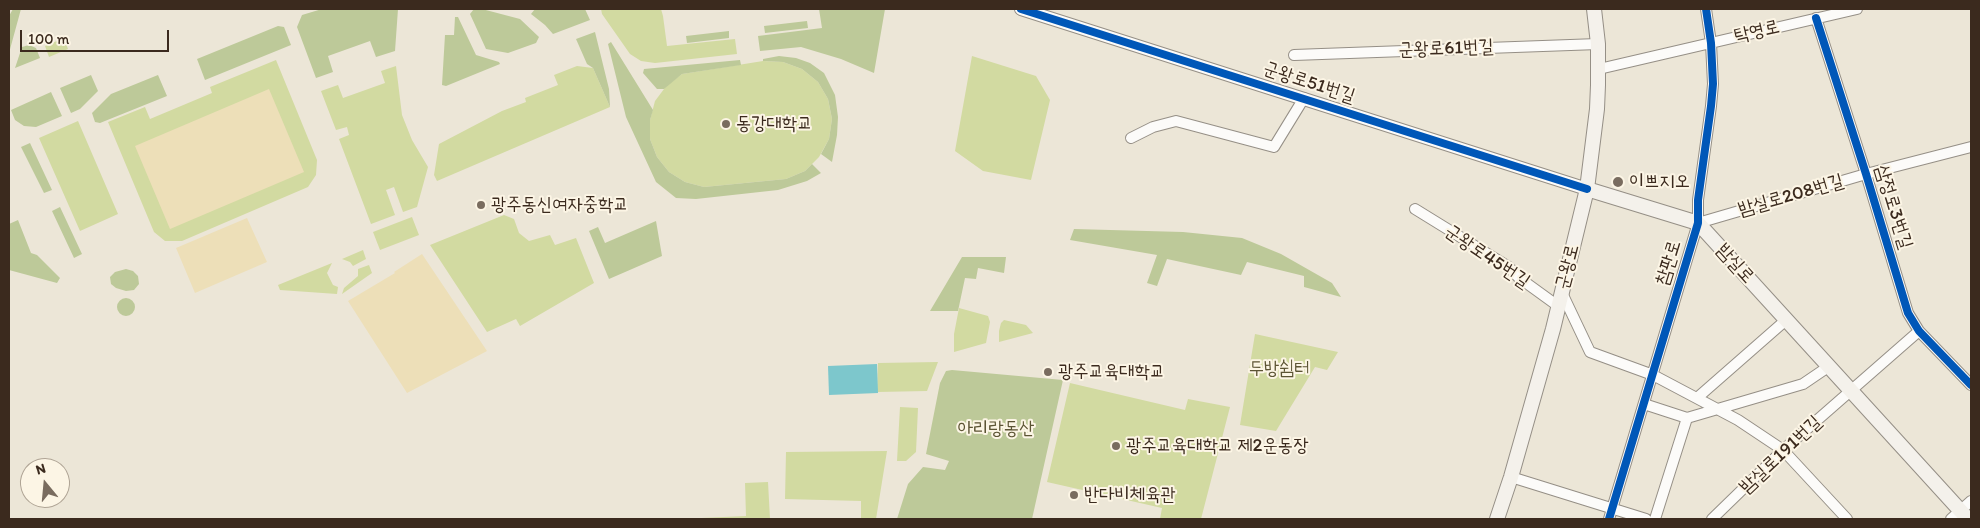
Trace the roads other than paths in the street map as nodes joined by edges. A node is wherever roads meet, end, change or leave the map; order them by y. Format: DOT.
graph roads {
  1 [pos="1021,9"];
  2 [pos="1594,9"];
  3 [pos="1706,9"];
  4 [pos="1857,9"];
  5 [pos="1842,10"];
  6 [pos="1816,18"];
  7 [pos="1711,43"];
  8 [pos="1598,44"];
  9 [pos="1294,55"];
  10 [pos="1599,69"];
  11 [pos="1304,98"];
  12 [pos="1131,138"];
  13 [pos="1971,147"];
  14 [pos="1866,174"];
  15 [pos="1587,189"];
  16 [pos="1415,209"];
  17 [pos="1698,223"];
  18 [pos="1560,300"];
  19 [pos="1786,320"];
  20 [pos="1919,331"];
  21 [pos="1828,367"];
  22 [pos="1652,375"];
  23 [pos="1971,385"];
  24 [pos="1850,391"];
  25 [pos="1697,398"];
  26 [pos="1644,404"];
  27 [pos="1719,410"];
  28 [pos="1687,418"];
  29 [pos="1784,450"];
  30 [pos="1511,477"];
  31 [pos="1971,501"];
  32 [pos="1612,508"];
  33 [pos="1960,516"];
  34 [pos="1497,519"];
  35 [pos="1609,519"];
  36 [pos="1646,519"];
  37 [pos="1655,519"];
  38 [pos="1712,519"];
  39 [pos="1847,519"];
  1 -- 11 [label="street, 군왕로51번길"];
  2 -- 8 [label="main road, 군왕로"];
  3 -- 7 [label="street, 참판로"];
  4 -- 5 [label="street, 탁영로"];
  5 -- 6 [label="street, 탁영로"];
  6 -- 7 [label="street, 탁영로"];
  6 -- 14 [label="street, 삼정로3번길"];
  7 -- 10 [label="street, 탁영로"];
  7 -- 17 [label="street, 참판로"];
  8 -- 9 [label="street, 군왕로61번길"];
  8 -- 10 [label="main road, 군왕로"];
  10 -- 15 [label="main road, 군왕로"];
  11 -- 12 [label="street"];
  11 -- 15 [label="street, 군왕로51번길"];
  13 -- 14 [label="street, 밤실로208번길"];
  14 -- 17 [label="street, 밤실로208번길"];
  14 -- 20 [label="street, 삼정로3번길"];
  15 -- 17 [label="main road"];
  15 -- 18 [label="main road, 군왕로"];
  16 -- 18 [label="street, 군왕로45번길"];
  17 -- 19 [label="main road, 밤실로"];
  17 -- 22 [label="street, 참판로"];
  18 -- 22 [label="street"];
  18 -- 30 [label="main road, 군왕로"];
  19 -- 21 [label="main road, 밤실로"];
  19 -- 25 [label="street"];
  20 -- 23 [label="street, 삼정로3번길"];
  20 -- 24 [label="street"];
  21 -- 24 [label="main road, 밤실로"];
  21 -- 27 [label="street"];
  22 -- 25 [label="street"];
  22 -- 26 [label="street, 참판로"];
  24 -- 29 [label="street, 밤실로191번길"];
  24 -- 33 [label="main road, 밤실로"];
  25 -- 27 [label="street"];
  26 -- 28 [label="street"];
  26 -- 32 [label="street, 참판로"];
  27 -- 28 [label="street"];
  27 -- 29 [label="street"];
  28 -- 37 [label="street"];
  29 -- 38 [label="street, 밤실로191번길"];
  29 -- 39 [label="street"];
  30 -- 32 [label="street"];
  30 -- 34 [label="main road, 군왕로"];
  31 -- 33 [label="street, 밤실로"];
  32 -- 35 [label="street, 참판로"];
  32 -- 36 [label="street"];
}
